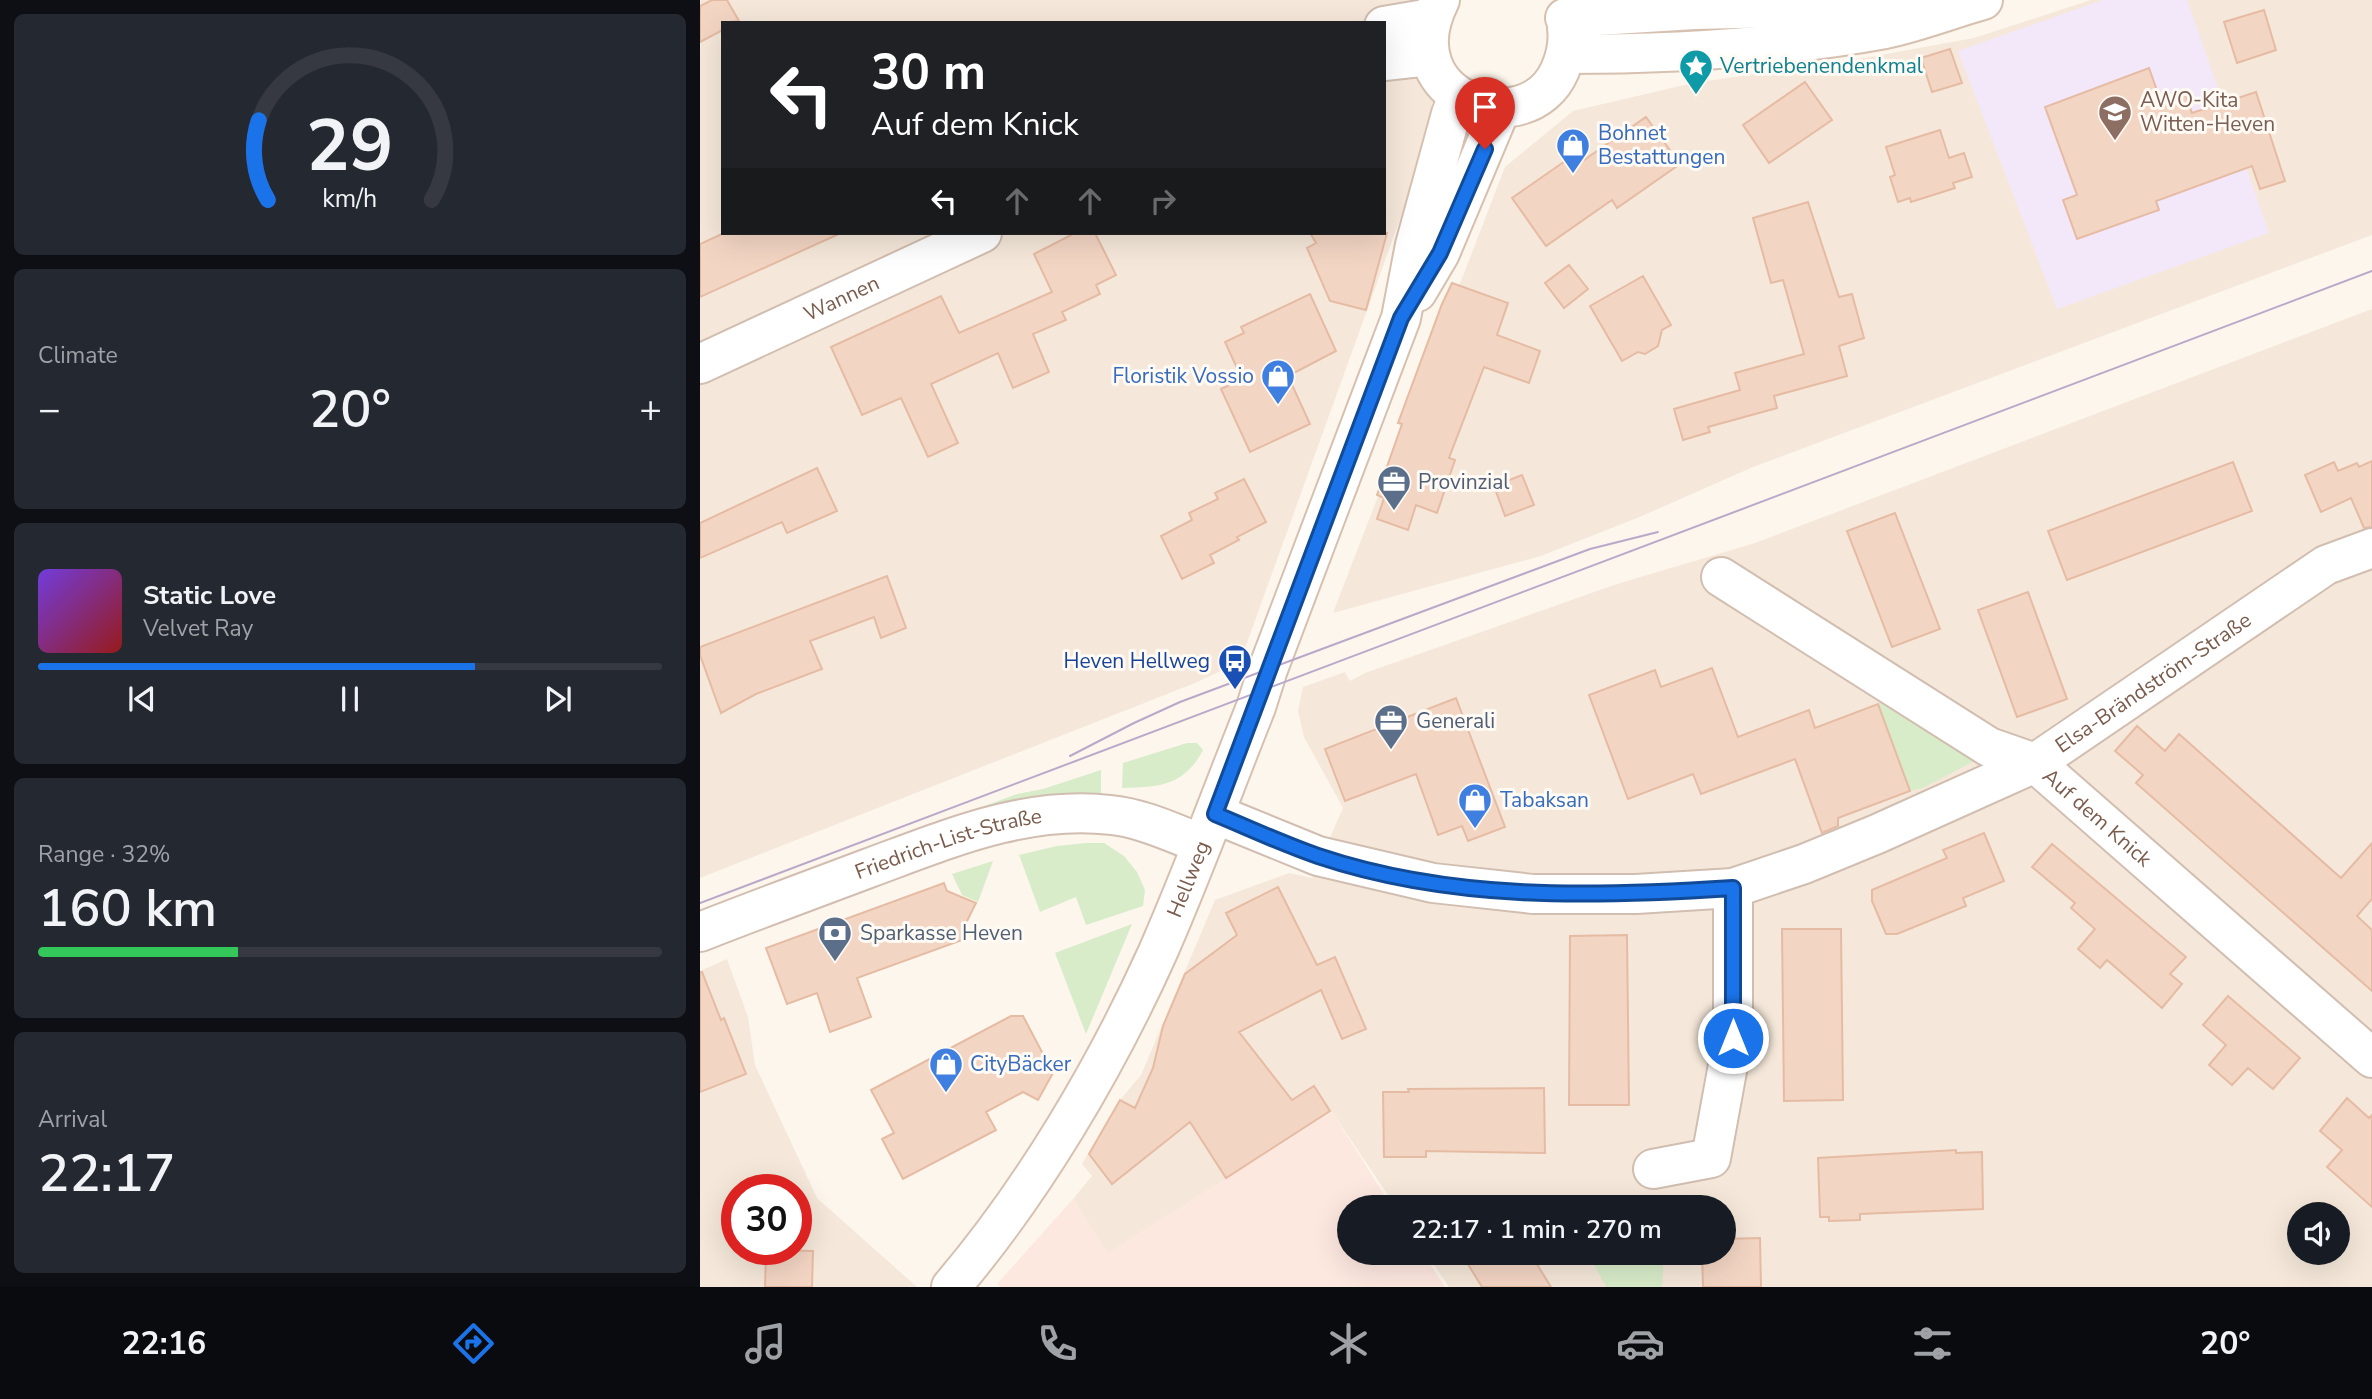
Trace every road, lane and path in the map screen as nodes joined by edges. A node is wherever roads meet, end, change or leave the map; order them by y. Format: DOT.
graph roads {
  1 [pos="1979,1"];
  2 [pos="1435,9"];
  3 [pos="1562,24"];
  4 [pos="1386,25"];
  5 [pos="1430,56"];
  6 [pos="1386,61"];
  7 [pos="1458,96"];
  8 [pos="1501,108"];
  9 [pos="978,235"];
  10 [pos="1401,318"];
  11 [pos="700,364"];
  12 [pos="2372,548"];
  13 [pos="1721,577"];
  14 [pos="2035,763"];
  15 [pos="1208,829"];
  16 [pos="1733,888"];
  17 [pos="700,932"];
  18 [pos="2372,1058"];
  19 [pos="1653,1169"];
  20 [pos="951,1287"];
  1 -- 3 [label="street"];
  2 -- 4 [label="street"];
  2 -- 5 [label="street"];
  3 -- 8 [label="street"];
  5 -- 6 [label="street"];
  5 -- 7 [label="street"];
  7 -- 8 [label="street"];
  7 -- 10 [label="street, Hellweg"];
  8 -- 10 [label="street, Hellweg"];
  9 -- 11 [label="street, Wannen"];
  10 -- 15 [label="street, Hellweg"];
  12 -- 14 [label="street, Elsa-Brändström-Straße"];
  13 -- 14 [label="street, Elsa-Brändström-Straße"];
  14 -- 16 [label="street, Auf dem Knick"];
  14 -- 18 [label="street, Auf dem Knick"];
  15 -- 16 [label="street, Auf dem Knick"];
  15 -- 17 [label="street, Friedrich-List-Straße"];
  15 -- 20 [label="street, Hellweg"];
  16 -- 19 [label="street"];
}
